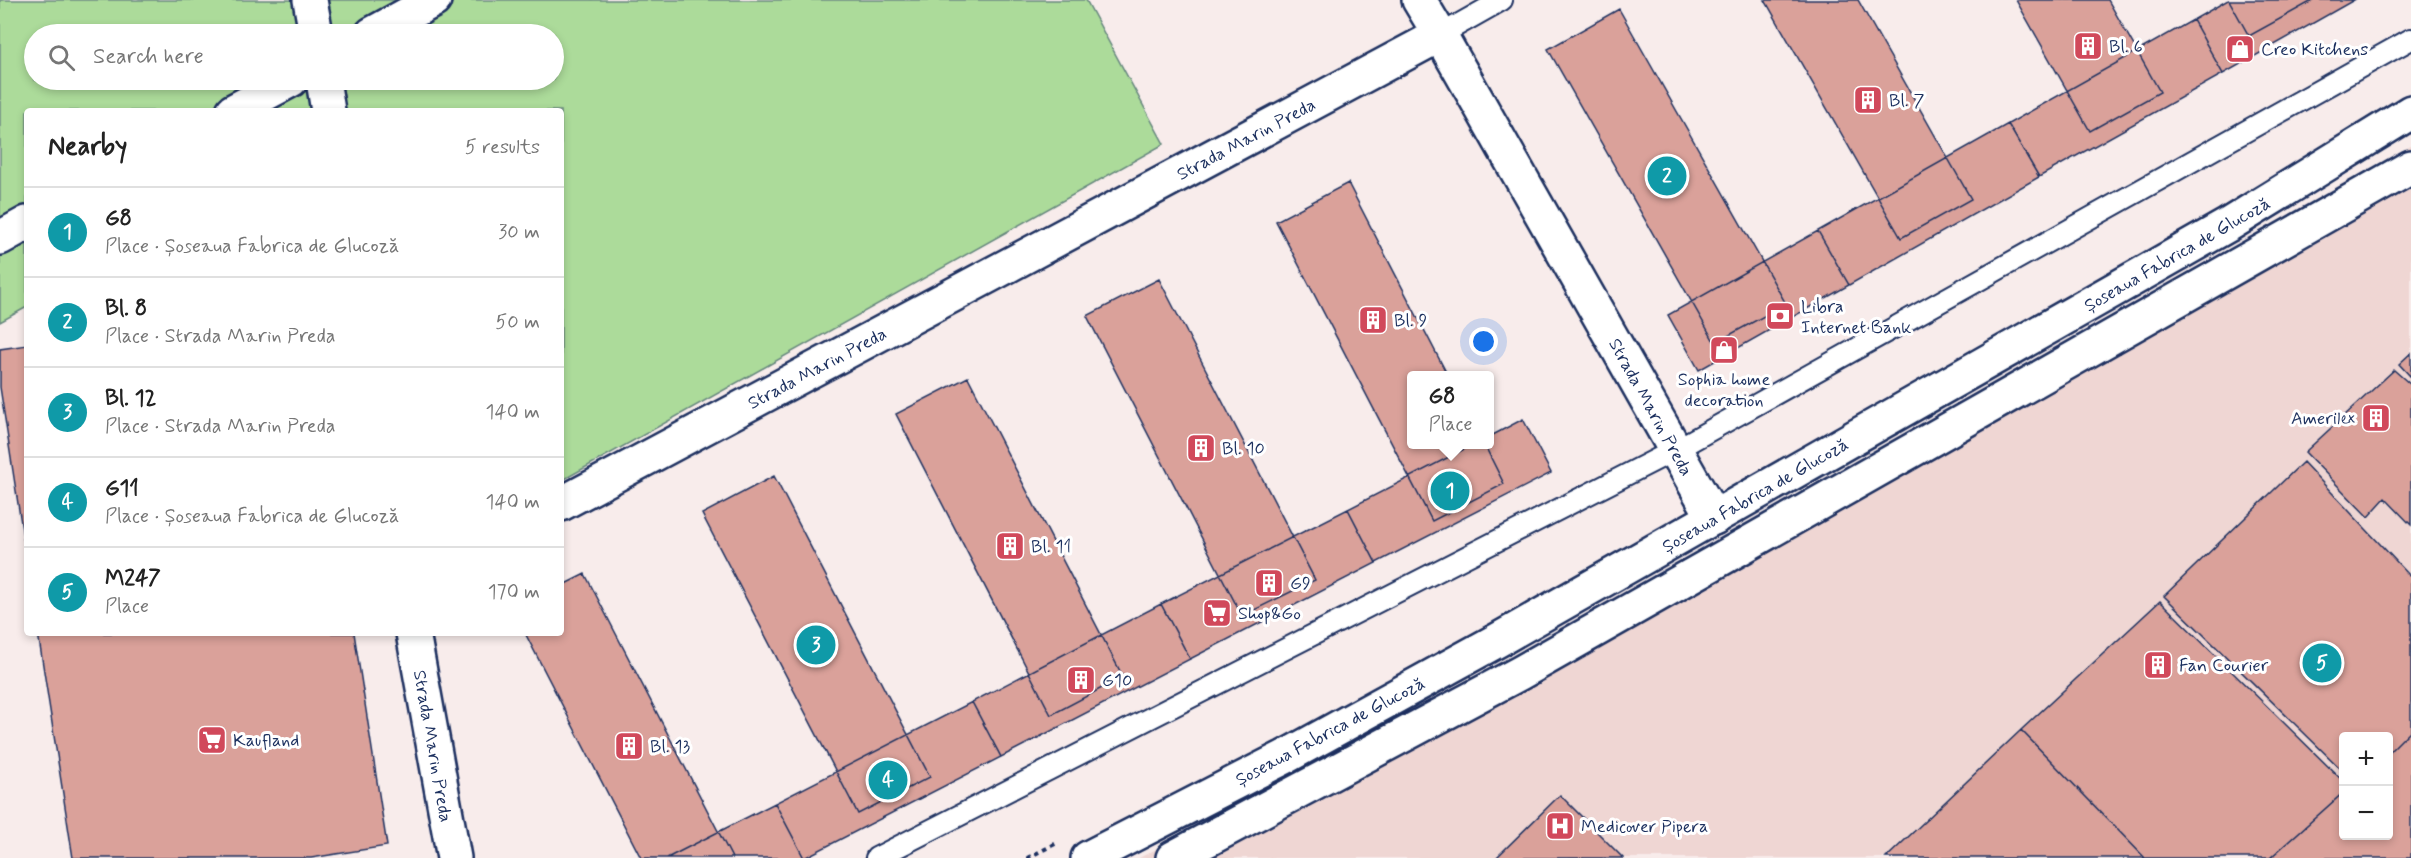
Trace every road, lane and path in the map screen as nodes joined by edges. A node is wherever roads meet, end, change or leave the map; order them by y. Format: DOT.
graph roads {
  1 [pos="310,0"];
  2 [pos="434,0"];
  3 [pos="1419,0"];
  4 [pos="1502,0"];
  5 [pos="314,24"];
  6 [pos="390,24"];
  7 [pos="1440,34"];
  8 [pos="2411,39"];
  9 [pos="272,90"];
  10 [pos="325,90"];
  11 [pos="239,108"];
  12 [pos="328,108"];
  13 [pos="2411,112"];
  14 [pos="2411,167"];
  15 [pos="24,226"];
  16 [pos="0,238"];
  17 [pos="1675,450"];
  18 [pos="564,502"];
  19 [pos="1714,518"];
  20 [pos="414,636"];
  21 [pos="454,858"];
  22 [pos="876,858"];
  23 [pos="1088,858"];
  24 [pos="1173,858"];
  1 -- 5 [label="main road"];
  2 -- 6 [label="main road"];
  3 -- 7 [label="main road"];
  4 -- 7 [label="lane"];
  7 -- 17 [label="main road, Strada Marin Preda"];
  7 -- 18 [label="main road, Strada Marin Preda"];
  8 -- 17 [label="lane"];
  9 -- 11 [label="main road"];
  10 -- 12 [label="main road"];
  13 -- 19 [label="main road, Șoseaua Fabrica de Glucoză"];
  14 -- 24 [label="main road"];
  15 -- 16 [label="main road"];
  17 -- 19 [label="main road, Strada Marin Preda"];
  17 -- 22 [label="lane"];
  19 -- 23 [label="main road, Șoseaua Fabrica de Glucoză"];
  20 -- 21 [label="main road, Strada Marin Preda"];
}
